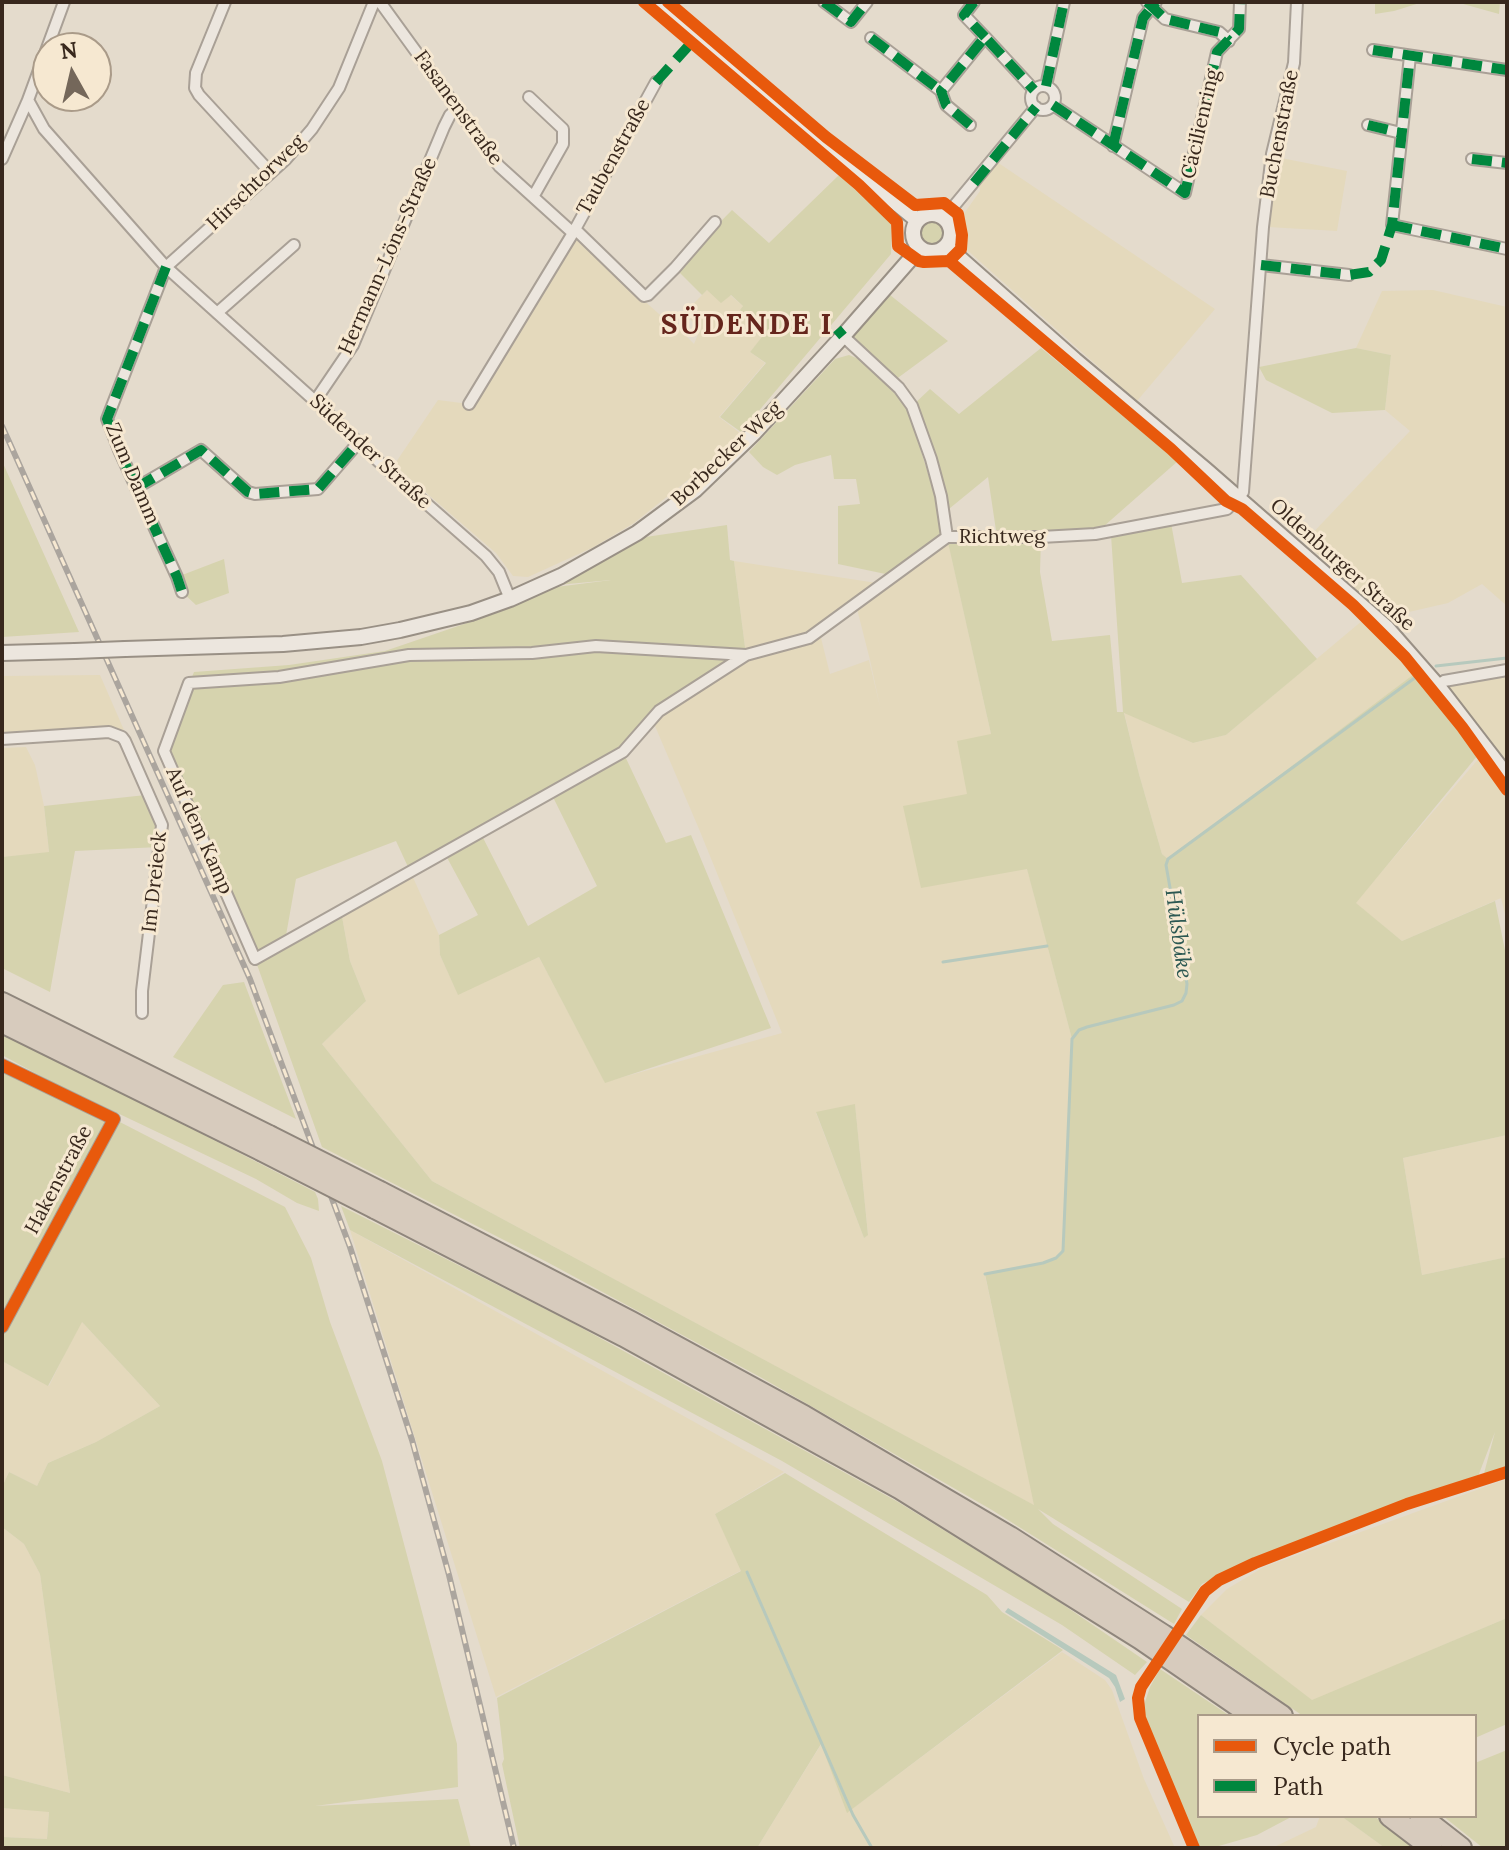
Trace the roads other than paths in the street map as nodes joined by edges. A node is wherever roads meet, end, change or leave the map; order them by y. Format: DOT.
graph roads {
  1 [pos="64,2"];
  2 [pos="225,2"];
  3 [pos="377,2"];
  4 [pos="824,2"];
  5 [pos="867,2"];
  6 [pos="974,2"];
  7 [pos="1064,2"];
  8 [pos="1240,2"];
  9 [pos="1297,2"];
  10 [pos="1152,4"];
  11 [pos="665,5"];
  12 [pos="985,37"];
  13 [pos="871,38"];
  14 [pos="1229,41"];
  15 [pos="1373,50"];
  16 [pos="1410,56"];
  17 [pos="1507,70"];
  18 [pos="656,82"];
  19 [pos="1046,86"];
  20 [pos="1034,90"];
  21 [pos="941,91"];
  22 [pos="529,97"];
  23 [pos="28,100"];
  24 [pos="1053,105"];
  25 [pos="1036,107"];
  26 [pos="457,109"];
  27 [pos="970,125"];
  28 [pos="1368,125"];
  29 [pos="1401,133"];
  30 [pos="1113,146"];
  31 [pos="2,159"];
  32 [pos="1472,159"];
  33 [pos="1507,163"];
  34 [pos="270,172"];
  35 [pos="533,197"];
  36 [pos="944,218"];
  37 [pos="917,220"];
  38 [pos="715,222"];
  39 [pos="574,231"];
  40 [pos="294,245"];
  41 [pos="946,246"];
  42 [pos="920,248"];
  43 [pos="1507,249"];
  44 [pos="1261,265"];
  45 [pos="166,267"];
  46 [pos="1349,275"];
  47 [pos="217,313"];
  48 [pos="843,336"];
  49 [pos="315,401"];
  50 [pos="469,404"];
  51 [pos="358,443"];
  52 [pos="136,488"];
  53 [pos="1238,498"];
  54 [pos="947,537"];
  55 [pos="182,592"];
  56 [pos="510,599"];
  57 [pos="2,653"];
  58 [pos="746,655"];
  59 [pos="1507,670"];
  60 [pos="1437,685"];
  61 [pos="2,739"];
  62 [pos="1507,776"];
  63 [pos="2,1003"];
  64 [pos="142,1013"];
  65 [pos="2,1022"];
  66 [pos="2,1065"];
  67 [pos="265,1143"];
  68 [pos="378,1200"];
  69 [pos="2,1327"];
  70 [pos="1178,1655"];
  71 [pos="1251,1714"];
  72 [pos="1279,1714"];
  73 [pos="1393,1818"];
  74 [pos="1423,1818"];
  75 [pos="1432,1848"];
  76 [pos="1461,1848"];
  1 -- 23 [label="street"];
  2 -- 34 [label="street"];
  3 -- 26 [label="street, Fasanenstraße"];
  3 -- 34 [label="street, Hirschtorweg"];
  4 -- 5 [label="street"];
  6 -- 12 [label="street"];
  7 -- 19 [label="street"];
  8 -- 14 [label="street, Cäcilienring"];
  9 -- 44 [label="street, Buchenstraße"];
  10 -- 14 [label="street"];
  10 -- 30 [label="street"];
  11 -- 37 [label="street"];
  12 -- 20 [label="street"];
  12 -- 21 [label="street"];
  13 -- 21 [label="street"];
  14 -- 30 [label="street, Cäcilienring"];
  15 -- 16 [label="street"];
  16 -- 17 [label="street"];
  16 -- 29 [label="street"];
  18 -- 39 [label="street, Taubenstraße"];
  19 -- 20 [label="street"];
  19 -- 24 [label="street"];
  20 -- 25 [label="street"];
  21 -- 27 [label="street"];
  22 -- 35 [label="street"];
  23 -- 31 [label="street"];
  23 -- 45 [label="street, Südender Straße"];
  24 -- 25 [label="street"];
  24 -- 30 [label="street, Cäcilienring"];
  25 -- 36 [label="street"];
  26 -- 35 [label="street, Fasanenstraße"];
  26 -- 49 [label="street, Hermann-Löns-Straße"];
  28 -- 29 [label="street"];
  29 -- 43 [label="street"];
  32 -- 33 [label="street"];
  34 -- 45 [label="street, Hirschtorweg"];
  35 -- 39 [label="street, Fasanenstraße"];
  36 -- 37 [label="street"];
  36 -- 41 [label="street"];
  37 -- 42 [label="street"];
  38 -- 39 [label="street, Fasanenstraße"];
  39 -- 50 [label="street"];
  40 -- 47 [label="street"];
  41 -- 42 [label="street"];
  41 -- 53 [label="street, Oldenburger Straße"];
  42 -- 48 [label="street, Borbecker Weg"];
  44 -- 46 [label="street"];
  44 -- 53 [label="street, Buchenstraße"];
  45 -- 47 [label="street, Südender Straße"];
  45 -- 52 [label="street, Zum Damm"];
  47 -- 49 [label="street, Südender Straße"];
  48 -- 54 [label="street"];
  48 -- 56 [label="street, Borbecker Weg"];
  49 -- 51 [label="street, Südender Straße"];
  51 -- 52 [label="street"];
  51 -- 56 [label="street, Südender Straße"];
  52 -- 55 [label="street, Zum Damm"];
  53 -- 54 [label="street, Richtweg"];
  53 -- 60 [label="street, Oldenburger Straße"];
  54 -- 58 [label="street, Richtweg"];
  56 -- 57 [label="street, Borbecker Weg, bridge"];
  58 -- 58 [label="street, Auf dem Kamp"];
  59 -- 60 [label="street"];
  60 -- 62 [label="street, Oldenburger Straße"];
  61 -- 64 [label="street, Im Dreieck"];
  63 -- 67 [label="highway"];
  65 -- 67 [label="highway"];
  66 -- 69 [label="street, Hakenstraße"];
  67 -- 68 [label="highway, bridge"];
  68 -- 70 [label="highway"];
  68 -- 70 [label="highway"];
  70 -- 71 [label="highway"];
  70 -- 72 [label="highway"];
  73 -- 75 [label="highway"];
  74 -- 76 [label="highway"];
}
